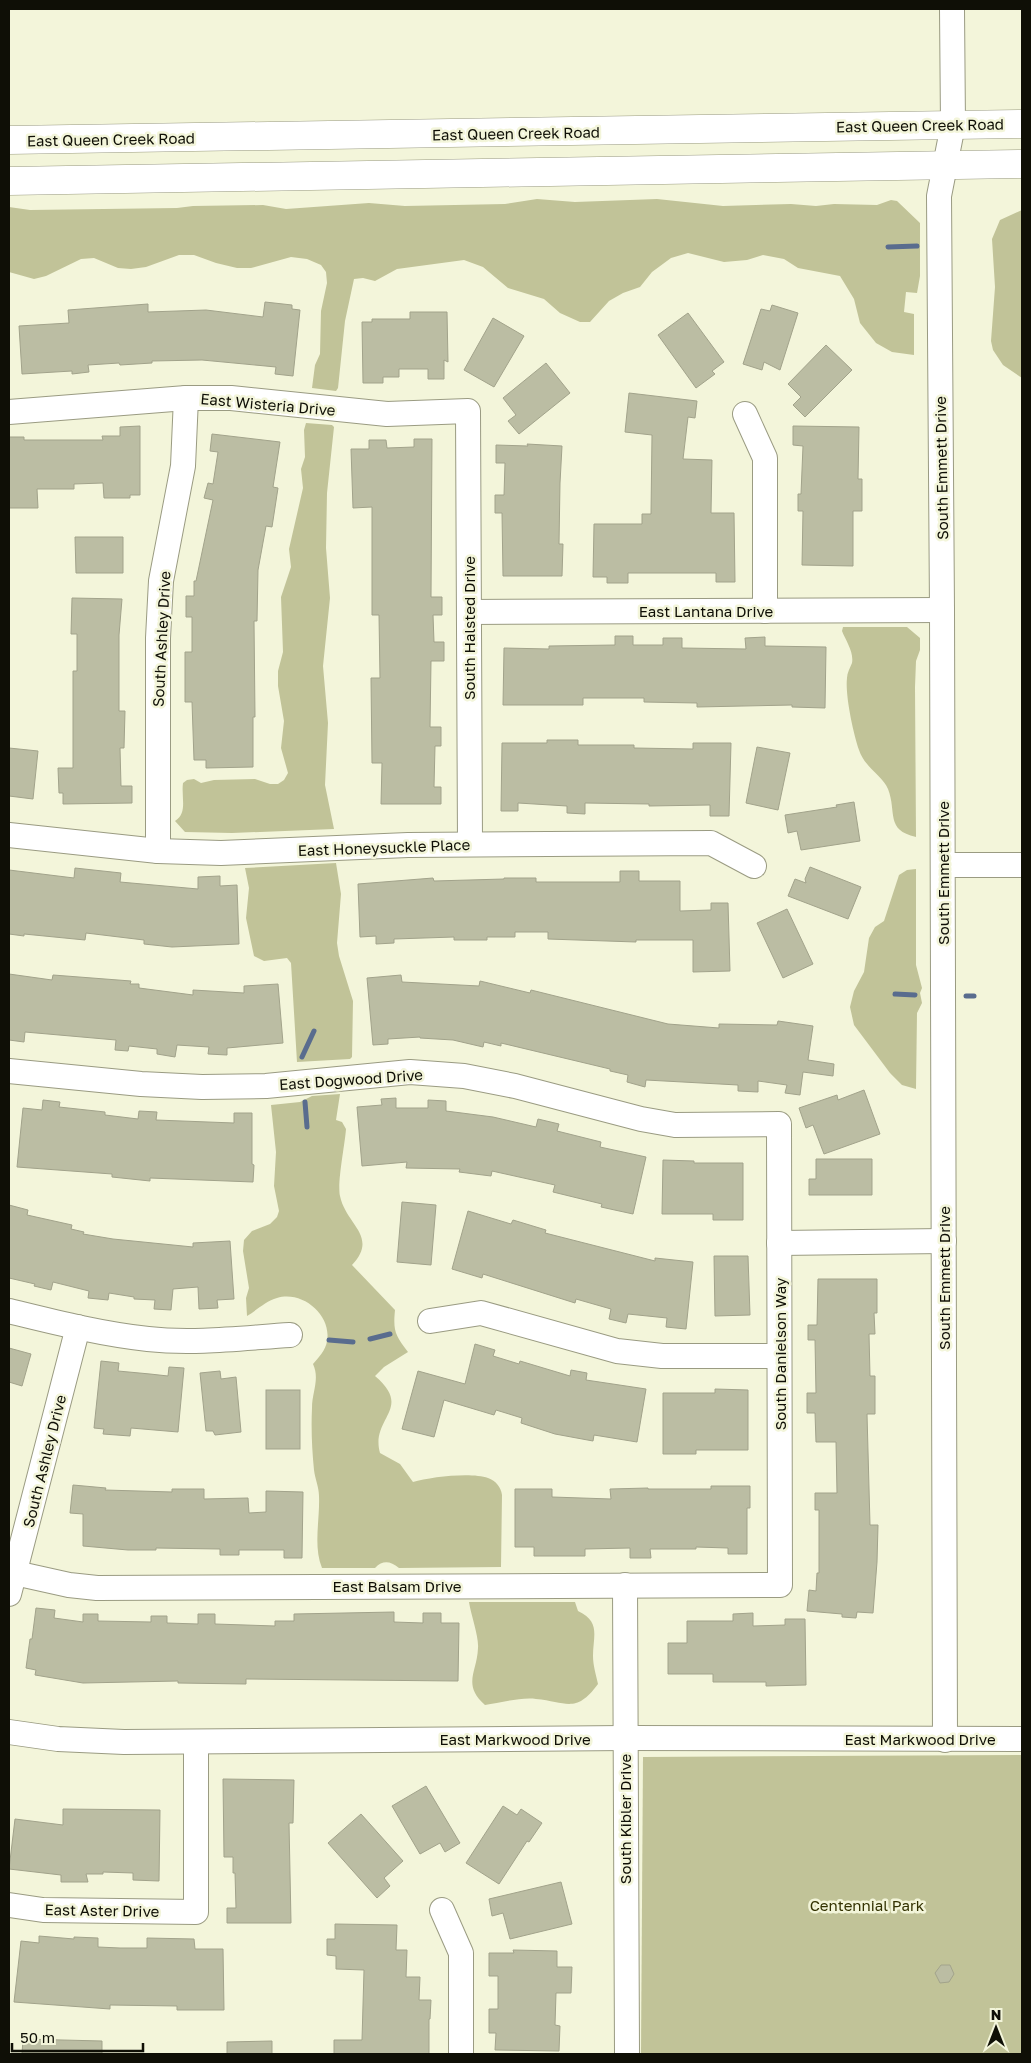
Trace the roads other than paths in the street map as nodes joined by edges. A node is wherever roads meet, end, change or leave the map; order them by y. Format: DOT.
graph roads {
  1 [pos="952,9"];
  2 [pos="1022,124"];
  3 [pos="9,140"];
  4 [pos="948,147"];
  5 [pos="1022,164"];
  6 [pos="9,181"];
  7 [pos="186,398"];
  8 [pos="468,411"];
  9 [pos="9,412"];
  10 [pos="745,414"];
  11 [pos="942,610"];
  12 [pos="765,611"];
  13 [pos="469,612"];
  14 [pos="9,836"];
  15 [pos="470,844"];
  16 [pos="158,852"];
  17 [pos="943,865"];
  18 [pos="1022,865"];
  19 [pos="754,866"];
  20 [pos="9,1071"];
  21 [pos="779,1124"];
  22 [pos="944,1241"];
  23 [pos="779,1243"];
  24 [pos="9,1311"];
  25 [pos="430,1321"];
  26 [pos="78,1327"];
  27 [pos="290,1336"];
  28 [pos="780,1356"];
  29 [pos="12,1583"];
  30 [pos="625,1585"];
  31 [pos="780,1585"];
  32 [pos="9,1732"];
  33 [pos="625,1738"];
  34 [pos="1022,1739"];
  35 [pos="945,1740"];
  36 [pos="196,1742"];
  37 [pos="9,1905"];
  38 [pos="442,1910"];
  39 [pos="461,2054"];
  40 [pos="626,2054"];
  1 -- 4 [label="street, South Emmett Drive"];
  2 -- 4 [label="main road, East Queen Creek Road"];
  3 -- 4 [label="main road, East Queen Creek Road"];
  4 -- 5 [label="main road, East Queen Creek Road"];
  4 -- 6 [label="main road, East Queen Creek Road"];
  4 -- 11 [label="street, South Emmett Drive"];
  7 -- 8 [label="street, East Wisteria Drive"];
  7 -- 9 [label="street, East Wisteria Drive"];
  7 -- 16 [label="street, South Ashley Drive"];
  8 -- 13 [label="street, South Halsted Drive"];
  10 -- 12 [label="street"];
  11 -- 12 [label="street, East Lantana Drive"];
  11 -- 17 [label="street, South Emmett Drive"];
  12 -- 13 [label="street, East Lantana Drive"];
  13 -- 15 [label="street, South Halsted Drive"];
  14 -- 16 [label="street, East Honeysuckle Place"];
  15 -- 16 [label="street, East Honeysuckle Place"];
  15 -- 19 [label="street, East Honeysuckle Place"];
  17 -- 18 [label="street"];
  17 -- 22 [label="street, South Emmett Drive"];
  20 -- 21 [label="street, East Dogwood Drive"];
  21 -- 23 [label="street, South Danielson Way"];
  22 -- 23 [label="street"];
  22 -- 35 [label="street, South Emmett Drive"];
  23 -- 28 [label="street, South Danielson Way"];
  24 -- 26 [label="street"];
  25 -- 28 [label="street"];
  26 -- 27 [label="street"];
  26 -- 29 [label="street, South Ashley Drive"];
  28 -- 31 [label="street, South Danielson Way"];
  29 -- 30 [label="street, East Balsam Drive"];
  30 -- 31 [label="street, East Balsam Drive"];
  30 -- 33 [label="street, South Kibler Drive"];
  32 -- 36 [label="street, East Markwood Drive"];
  33 -- 35 [label="street, East Markwood Drive"];
  33 -- 36 [label="street, East Markwood Drive"];
  33 -- 40 [label="street, South Kibler Drive"];
  34 -- 35 [label="street, East Markwood Drive"];
  36 -- 37 [label="street, East Aster Drive"];
  38 -- 39 [label="street"];
}
